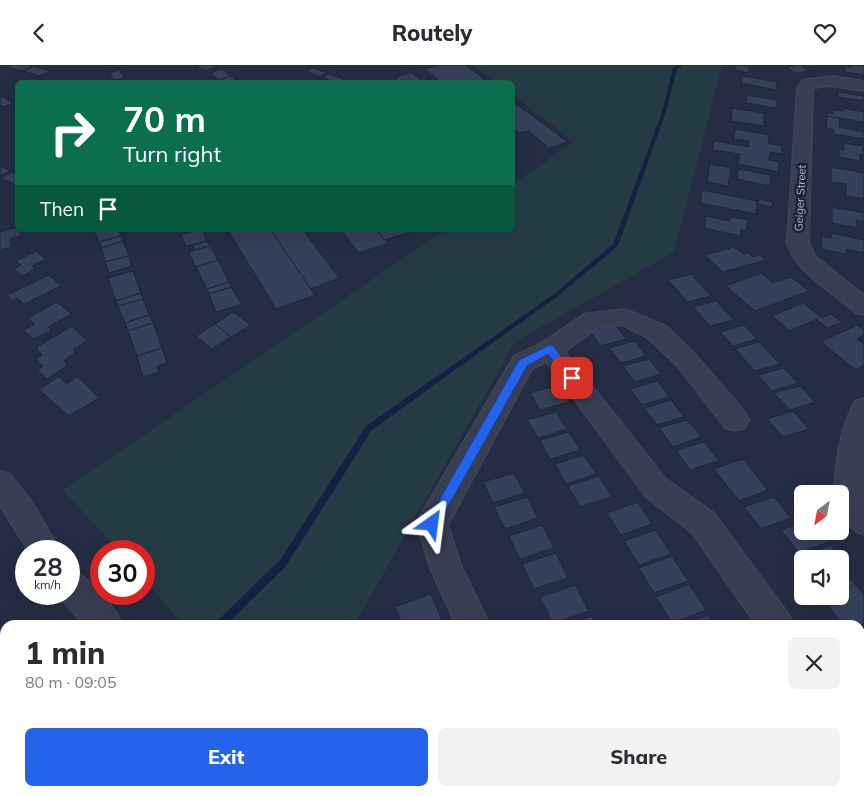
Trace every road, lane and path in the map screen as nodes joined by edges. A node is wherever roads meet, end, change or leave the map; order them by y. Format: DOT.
graph roads {
  1 [pos="864,86"];
  2 [pos="864,307"];
  3 [pos="550,349"];
  4 [pos="864,408"];
  5 [pos="735,420"];
  6 [pos="0,483"];
  7 [pos="864,521"];
  8 [pos="38,540"];
  9 [pos="80,596"];
  10 [pos="101,620"];
  11 [pos="471,620"];
  12 [pos="772,620"];
  1 -- 2 [label="street, Geiger Street"];
  3 -- 5 [label="street"];
  3 -- 11 [label="street"];
  3 -- 12 [label="street"];
  4 -- 7 [label="street"];
  6 -- 8 [label="street"];
  9 -- 10 [label="street"];
}
